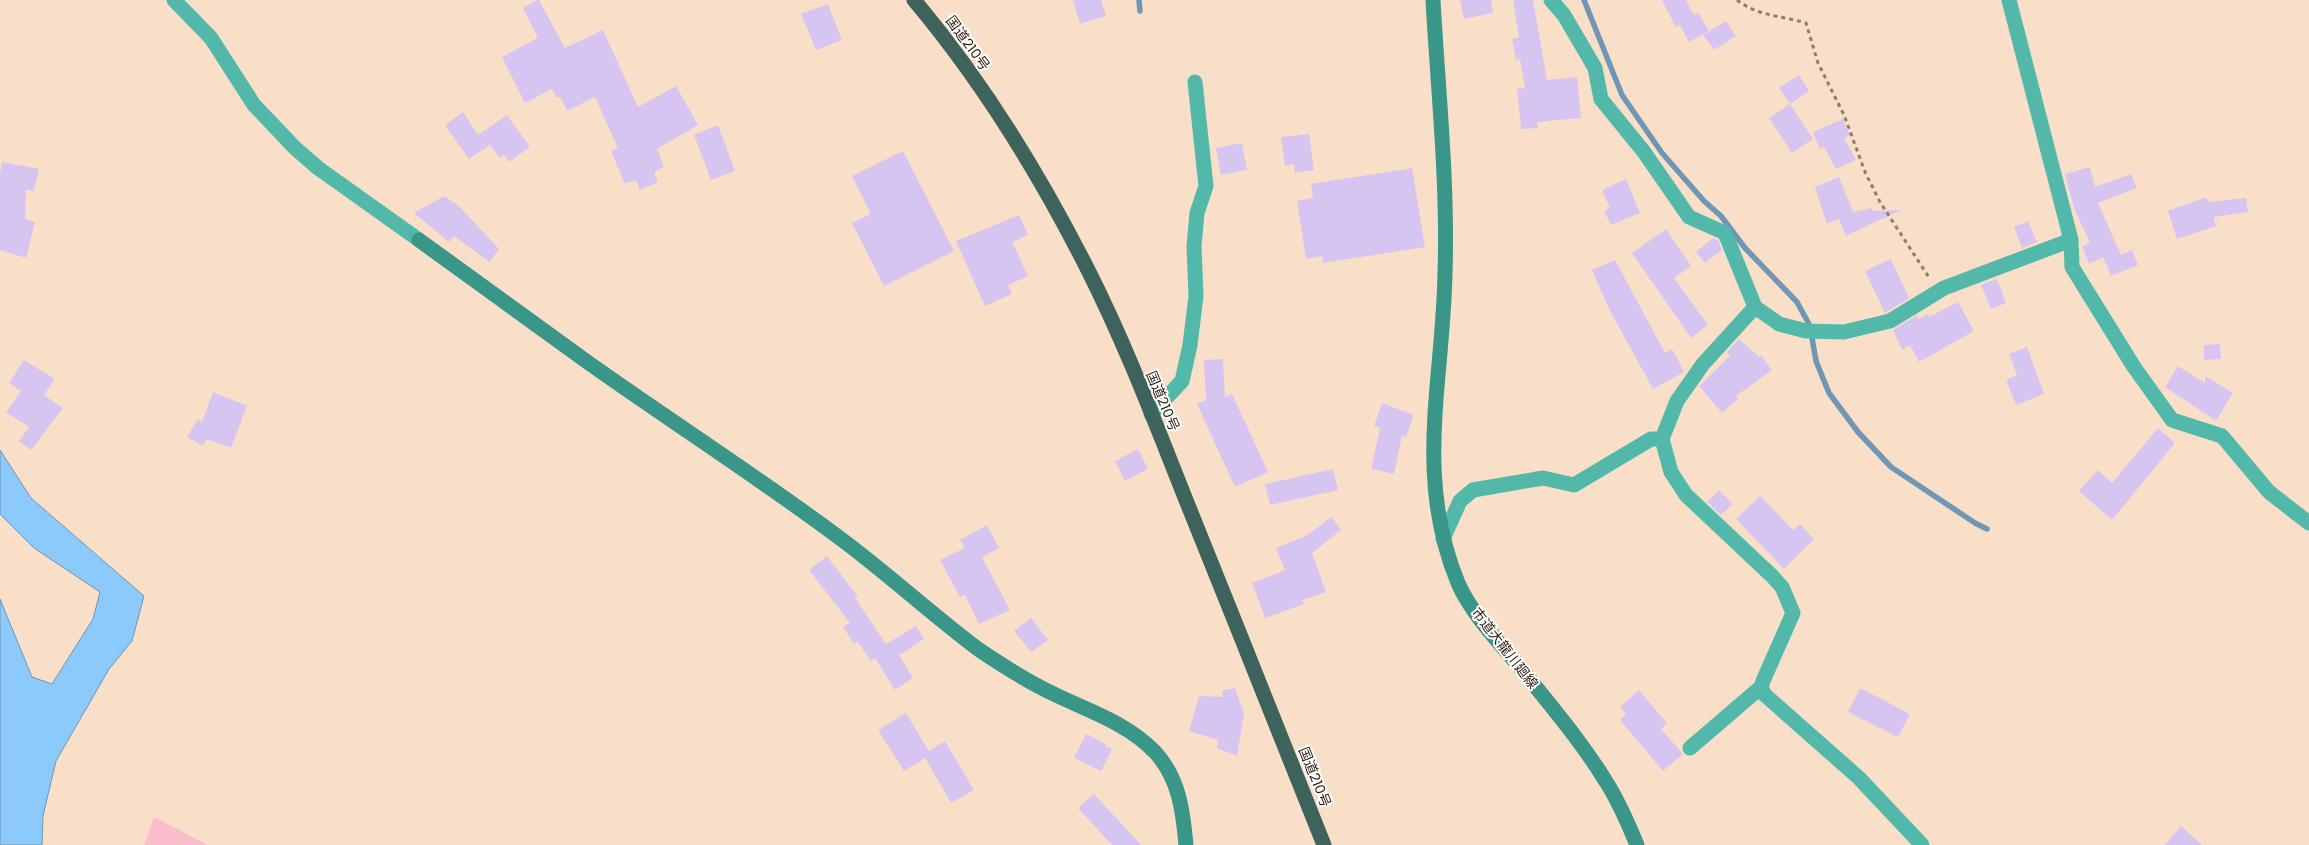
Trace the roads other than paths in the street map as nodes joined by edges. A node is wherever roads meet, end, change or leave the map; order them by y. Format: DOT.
graph roads {
  1 [pos="174,0"];
  2 [pos="914,0"];
  3 [pos="1433,0"];
  4 [pos="1551,0"];
  5 [pos="2009,0"];
  6 [pos="1195,82"];
  7 [pos="2071,240"];
  8 [pos="1755,307"];
  9 [pos="1151,414"];
  10 [pos="1662,439"];
  11 [pos="2309,523"];
  12 [pos="1443,539"];
  13 [pos="1761,687"];
  14 [pos="1690,748"];
  15 [pos="1186,845"];
  16 [pos="1324,845"];
  17 [pos="1637,845"];
  18 [pos="1922,845"];
  1 -- 15 [label="street"];
  2 -- 9 [label="highway, 国道210号"];
  3 -- 12 [label="street, 市道大龍川廻線"];
  4 -- 8 [label="street"];
  5 -- 7 [label="street"];
  6 -- 9 [label="street"];
  7 -- 8 [label="street"];
  7 -- 11 [label="street"];
  8 -- 10 [label="street"];
  9 -- 16 [label="highway, 国道210号"];
  10 -- 12 [label="street"];
  10 -- 13 [label="street"];
  12 -- 17 [label="street, 市道大龍川廻線"];
  13 -- 14 [label="street"];
  13 -- 18 [label="street"];
}
